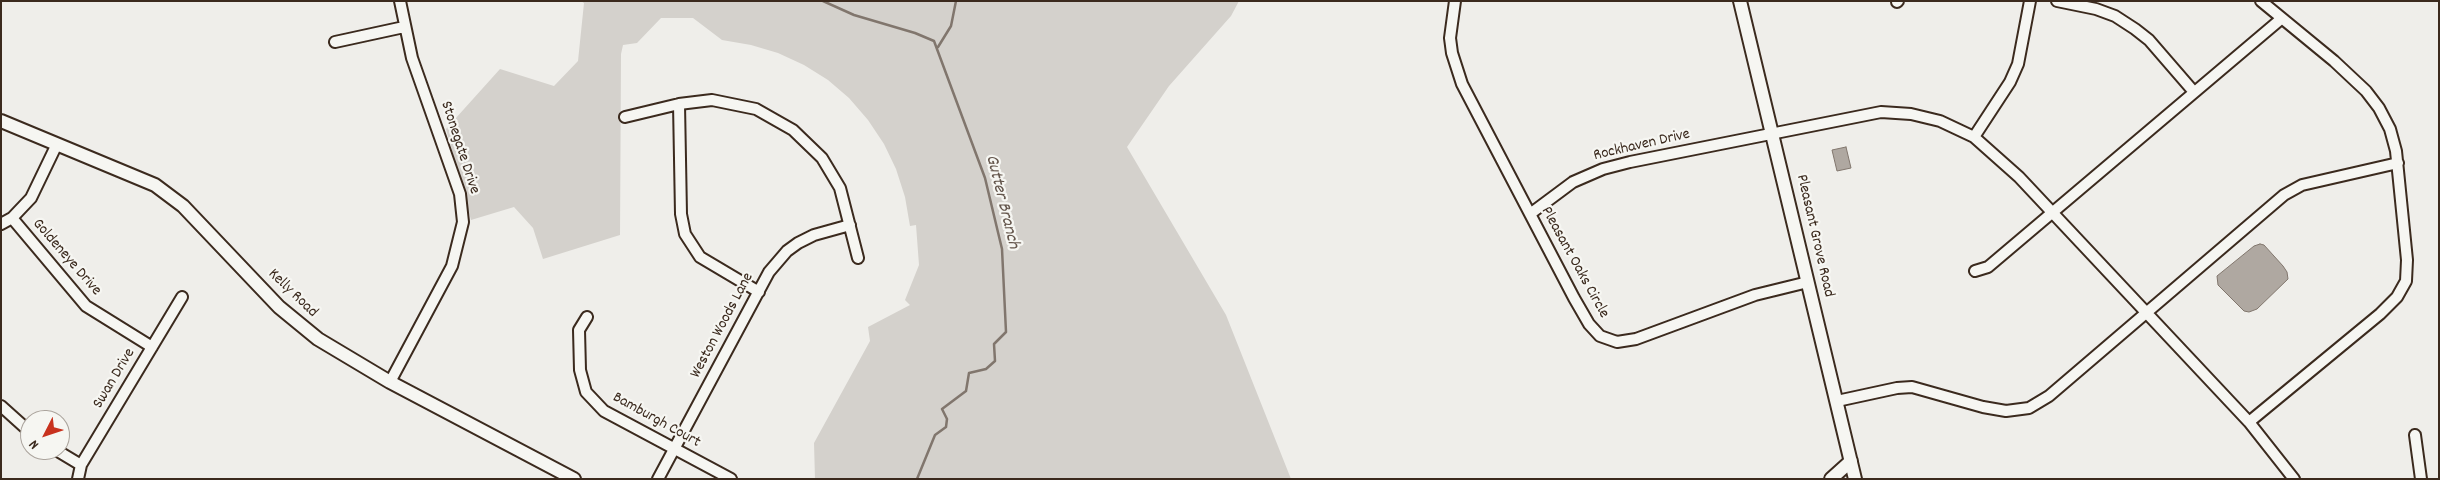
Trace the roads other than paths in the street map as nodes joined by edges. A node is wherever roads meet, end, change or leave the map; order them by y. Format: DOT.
graph roads {
  1 [pos="400,1"];
  2 [pos="1455,1"];
  3 [pos="1740,1"];
  4 [pos="2030,1"];
  5 [pos="2057,1"];
  6 [pos="2261,1"];
  7 [pos="2281,19"];
  8 [pos="404,28"];
  9 [pos="335,42"];
  10 [pos="2194,92"];
  11 [pos="679,104"];
  12 [pos="625,117"];
  13 [pos="1,121"];
  14 [pos="1773,134"];
  15 [pos="1974,137"];
  16 [pos="57,144"];
  17 [pos="2398,163"];
  18 [pos="2052,213"];
  19 [pos="1530,214"];
  20 [pos="12,218"];
  21 [pos="1,224"];
  22 [pos="850,225"];
  23 [pos="858,258"];
  24 [pos="1975,271"];
  25 [pos="1808,282"];
  26 [pos="759,292"];
  27 [pos="182,297"];
  28 [pos="2146,313"];
  29 [pos="587,317"];
  30 [pos="152,347"];
  31 [pos="390,382"];
  32 [pos="1836,401"];
  33 [pos="1,406"];
  34 [pos="2248,422"];
  35 [pos="20,423"];
  36 [pos="2414,435"];
  37 [pos="674,449"];
  38 [pos="70,458"];
  39 [pos="1850,461"];
  40 [pos="81,465"];
  41 [pos="78,479"];
  42 [pos="574,479"];
  43 [pos="658,479"];
  44 [pos="731,479"];
  45 [pos="1830,479"];
  46 [pos="1855,479"];
  47 [pos="2294,479"];
  48 [pos="2421,479"];
  1 -- 8 [label="street, Stonegate Drive"];
  2 -- 19 [label="street, Pleasant Oaks Circle"];
  3 -- 14 [label="street, Pleasant Grove Road"];
  4 -- 15 [label="street"];
  5 -- 10 [label="street"];
  6 -- 7 [label="street"];
  7 -- 10 [label="street"];
  7 -- 17 [label="street"];
  8 -- 9 [label="street"];
  8 -- 31 [label="street, Stonegate Drive"];
  10 -- 18 [label="street"];
  11 -- 12 [label="street"];
  11 -- 22 [label="street"];
  11 -- 26 [label="street"];
  13 -- 16 [label="street, Kelly Road"];
  14 -- 15 [label="street, Rockhaven Drive"];
  14 -- 19 [label="street, Rockhaven Drive"];
  14 -- 25 [label="street, Pleasant Grove Road"];
  15 -- 18 [label="street, Rockhaven Drive"];
  16 -- 20 [label="street"];
  16 -- 31 [label="street, Kelly Road"];
  17 -- 28 [label="street"];
  17 -- 34 [label="street"];
  18 -- 24 [label="street"];
  18 -- 28 [label="street, Rockhaven Drive"];
  19 -- 25 [label="street, Pleasant Oaks Circle"];
  20 -- 21 [label="street"];
  20 -- 30 [label="street, Goldeneye Drive"];
  22 -- 23 [label="street"];
  22 -- 26 [label="street, Weston Woods Lane"];
  25 -- 32 [label="street, Pleasant Grove Road"];
  26 -- 37 [label="street, Weston Woods Lane"];
  27 -- 30 [label="street, Swan Drive"];
  28 -- 32 [label="street"];
  28 -- 34 [label="street, Rockhaven Drive"];
  29 -- 37 [label="street, Bamburgh Court"];
  30 -- 40 [label="street, Swan Drive"];
  31 -- 42 [label="street, Kelly Road"];
  32 -- 39 [label="street, Pleasant Grove Road"];
  33 -- 35 [label="street"];
  34 -- 47 [label="street, Rockhaven Drive"];
  36 -- 48 [label="street"];
  37 -- 43 [label="street, Weston Woods Lane"];
  37 -- 44 [label="street, Bamburgh Court"];
  38 -- 40 [label="street"];
  39 -- 45 [label="street"];
  39 -- 46 [label="street, Pleasant Grove Road"];
  40 -- 41 [label="street, Swan Drive"];
}
